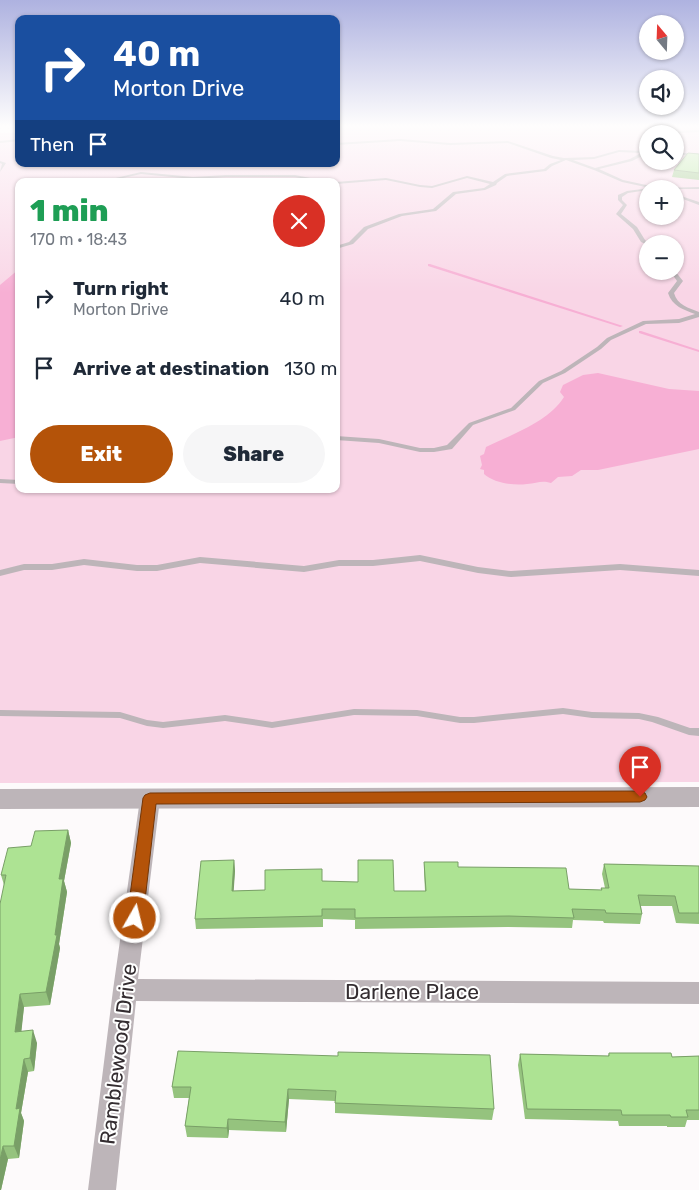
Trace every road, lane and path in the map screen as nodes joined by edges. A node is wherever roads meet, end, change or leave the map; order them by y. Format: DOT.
graph roads {
  1 [pos="400,182"];
  2 [pos="452,182"];
  3 [pos="486,182"];
  4 [pos="498,182"];
  5 [pos="625,182"];
  6 [pos="495,184"];
  7 [pos="639,185"];
  8 [pos="684,188"];
  9 [pos="699,188"];
  10 [pos="639,190"];
  11 [pos="684,198"];
  12 [pos="699,204"];
  13 [pos="639,235"];
  14 [pos="340,247"];
  15 [pos="679,280"];
  16 [pos="699,314"];
  17 [pos="340,438"];
  18 [pos="0,481"];
  19 [pos="15,482"];
  20 [pos="0,573"];
  21 [pos="699,573"];
  22 [pos="0,713"];
  23 [pos="699,732"];
  24 [pos="699,797"];
  25 [pos="150,798"];
  26 [pos="0,799"];
  27 [pos="125,990"];
  28 [pos="699,993"];
  29 [pos="102,1190"];
  1 -- 2 [label="lane"];
  3 -- 6 [label="lane"];
  4 -- 6 [label="lane"];
  5 -- 7 [label="lane"];
  6 -- 14 [label="lane"];
  8 -- 9 [label="lane"];
  10 -- 13 [label="lane"];
  11 -- 12 [label="lane"];
  15 -- 16 [label="lane"];
  16 -- 17 [label="lane"];
  18 -- 19 [label="lane"];
  20 -- 21 [label="lane"];
  22 -- 23 [label="lane"];
  24 -- 25 [label="street"];
  25 -- 26 [label="street"];
  25 -- 27 [label="street, Ramblewood Drive"];
  27 -- 28 [label="street, Darlene Place"];
  27 -- 29 [label="street, Ramblewood Drive"];
}
